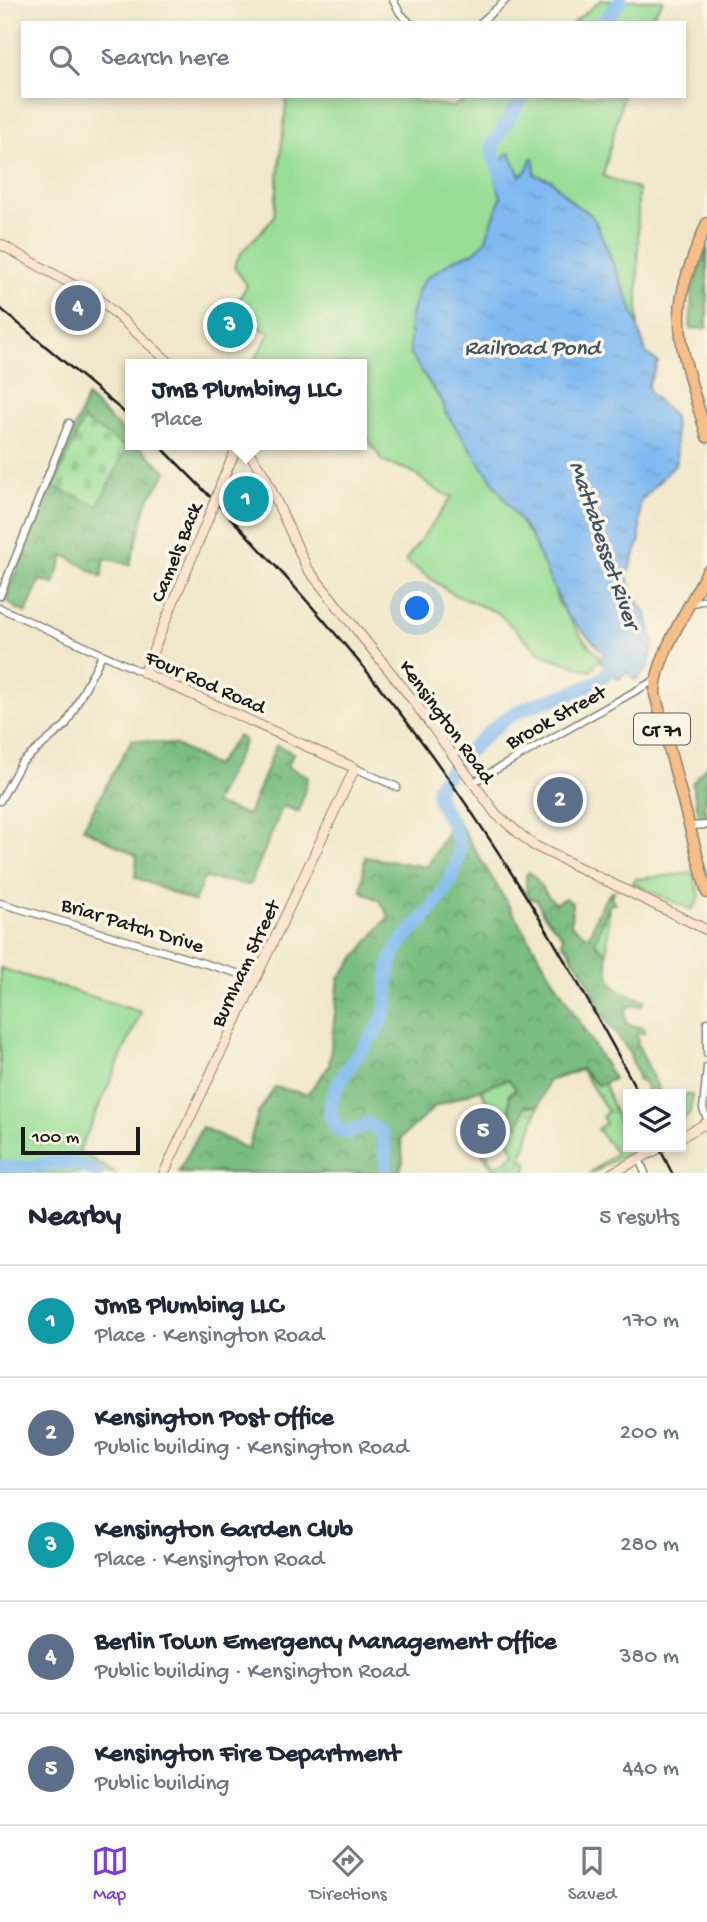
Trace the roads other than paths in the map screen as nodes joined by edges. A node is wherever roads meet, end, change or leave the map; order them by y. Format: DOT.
graph roads {
  1 [pos="393,0"];
  2 [pos="506,0"];
  3 [pos="408,21"];
  4 [pos="482,21"];
  5 [pos="707,223"];
  6 [pos="0,244"];
  7 [pos="166,359"];
  8 [pos="69,423"];
  9 [pos="707,438"];
  10 [pos="236,450"];
  11 [pos="247,450"];
  12 [pos="707,571"];
  13 [pos="0,596"];
  14 [pos="707,599"];
  15 [pos="691,604"];
  16 [pos="0,608"];
  17 [pos="102,654"];
  18 [pos="144,673"];
  19 [pos="655,680"];
  20 [pos="355,768"];
  21 [pos="472,783"];
  22 [pos="397,787"];
  23 [pos="0,801"];
  24 [pos="688,825"];
  25 [pos="707,825"];
  26 [pos="707,893"];
  27 [pos="0,903"];
  28 [pos="707,930"];
  29 [pos="257,979"];
  30 [pos="707,1022"];
  31 [pos="706,1034"];
  32 [pos="707,1053"];
  33 [pos="707,1067"];
  34 [pos="707,1121"];
  35 [pos="686,1134"];
  36 [pos="652,1152"];
  37 [pos="639,1159"];
  38 [pos="164,1173"];
  39 [pos="612,1173"];
  40 [pos="645,1173"];
  1 -- 3 [label="street"];
  2 -- 4 [label="street"];
  5 -- 9 [label="main road"];
  6 -- 7 [label="street"];
  8 -- 13 [label="street"];
  10 -- 18 [label="street, Camels Back, bridge"];
  11 -- 21 [label="street, Kensington Road"];
  12 -- 15 [label="main road"];
  14 -- 15 [label="street"];
  15 -- 19 [label="main road"];
  16 -- 17 [label="street, Four Rod Road"];
  17 -- 18 [label="street, Four Rod Road"];
  17 -- 23 [label="street"];
  18 -- 20 [label="street, Four Rod Road"];
  19 -- 21 [label="street, Brook Street"];
  19 -- 24 [label="main road, CT 71"];
  20 -- 22 [label="street, Four Rod Road"];
  20 -- 29 [label="street, Burnham Street"];
  21 -- 28 [label="street, Kensington Road"];
  24 -- 25 [label="street"];
  24 -- 26 [label="main road, CT 71"];
  27 -- 29 [label="street, Briar Patch Drive"];
  29 -- 38 [label="street, Burnham Street"];
  30 -- 31 [label="street"];
  31 -- 32 [label="street"];
  33 -- 34 [label="street"];
  34 -- 35 [label="street"];
  36 -- 37 [label="street"];
  37 -- 39 [label="street"];
  37 -- 40 [label="street"];
}
